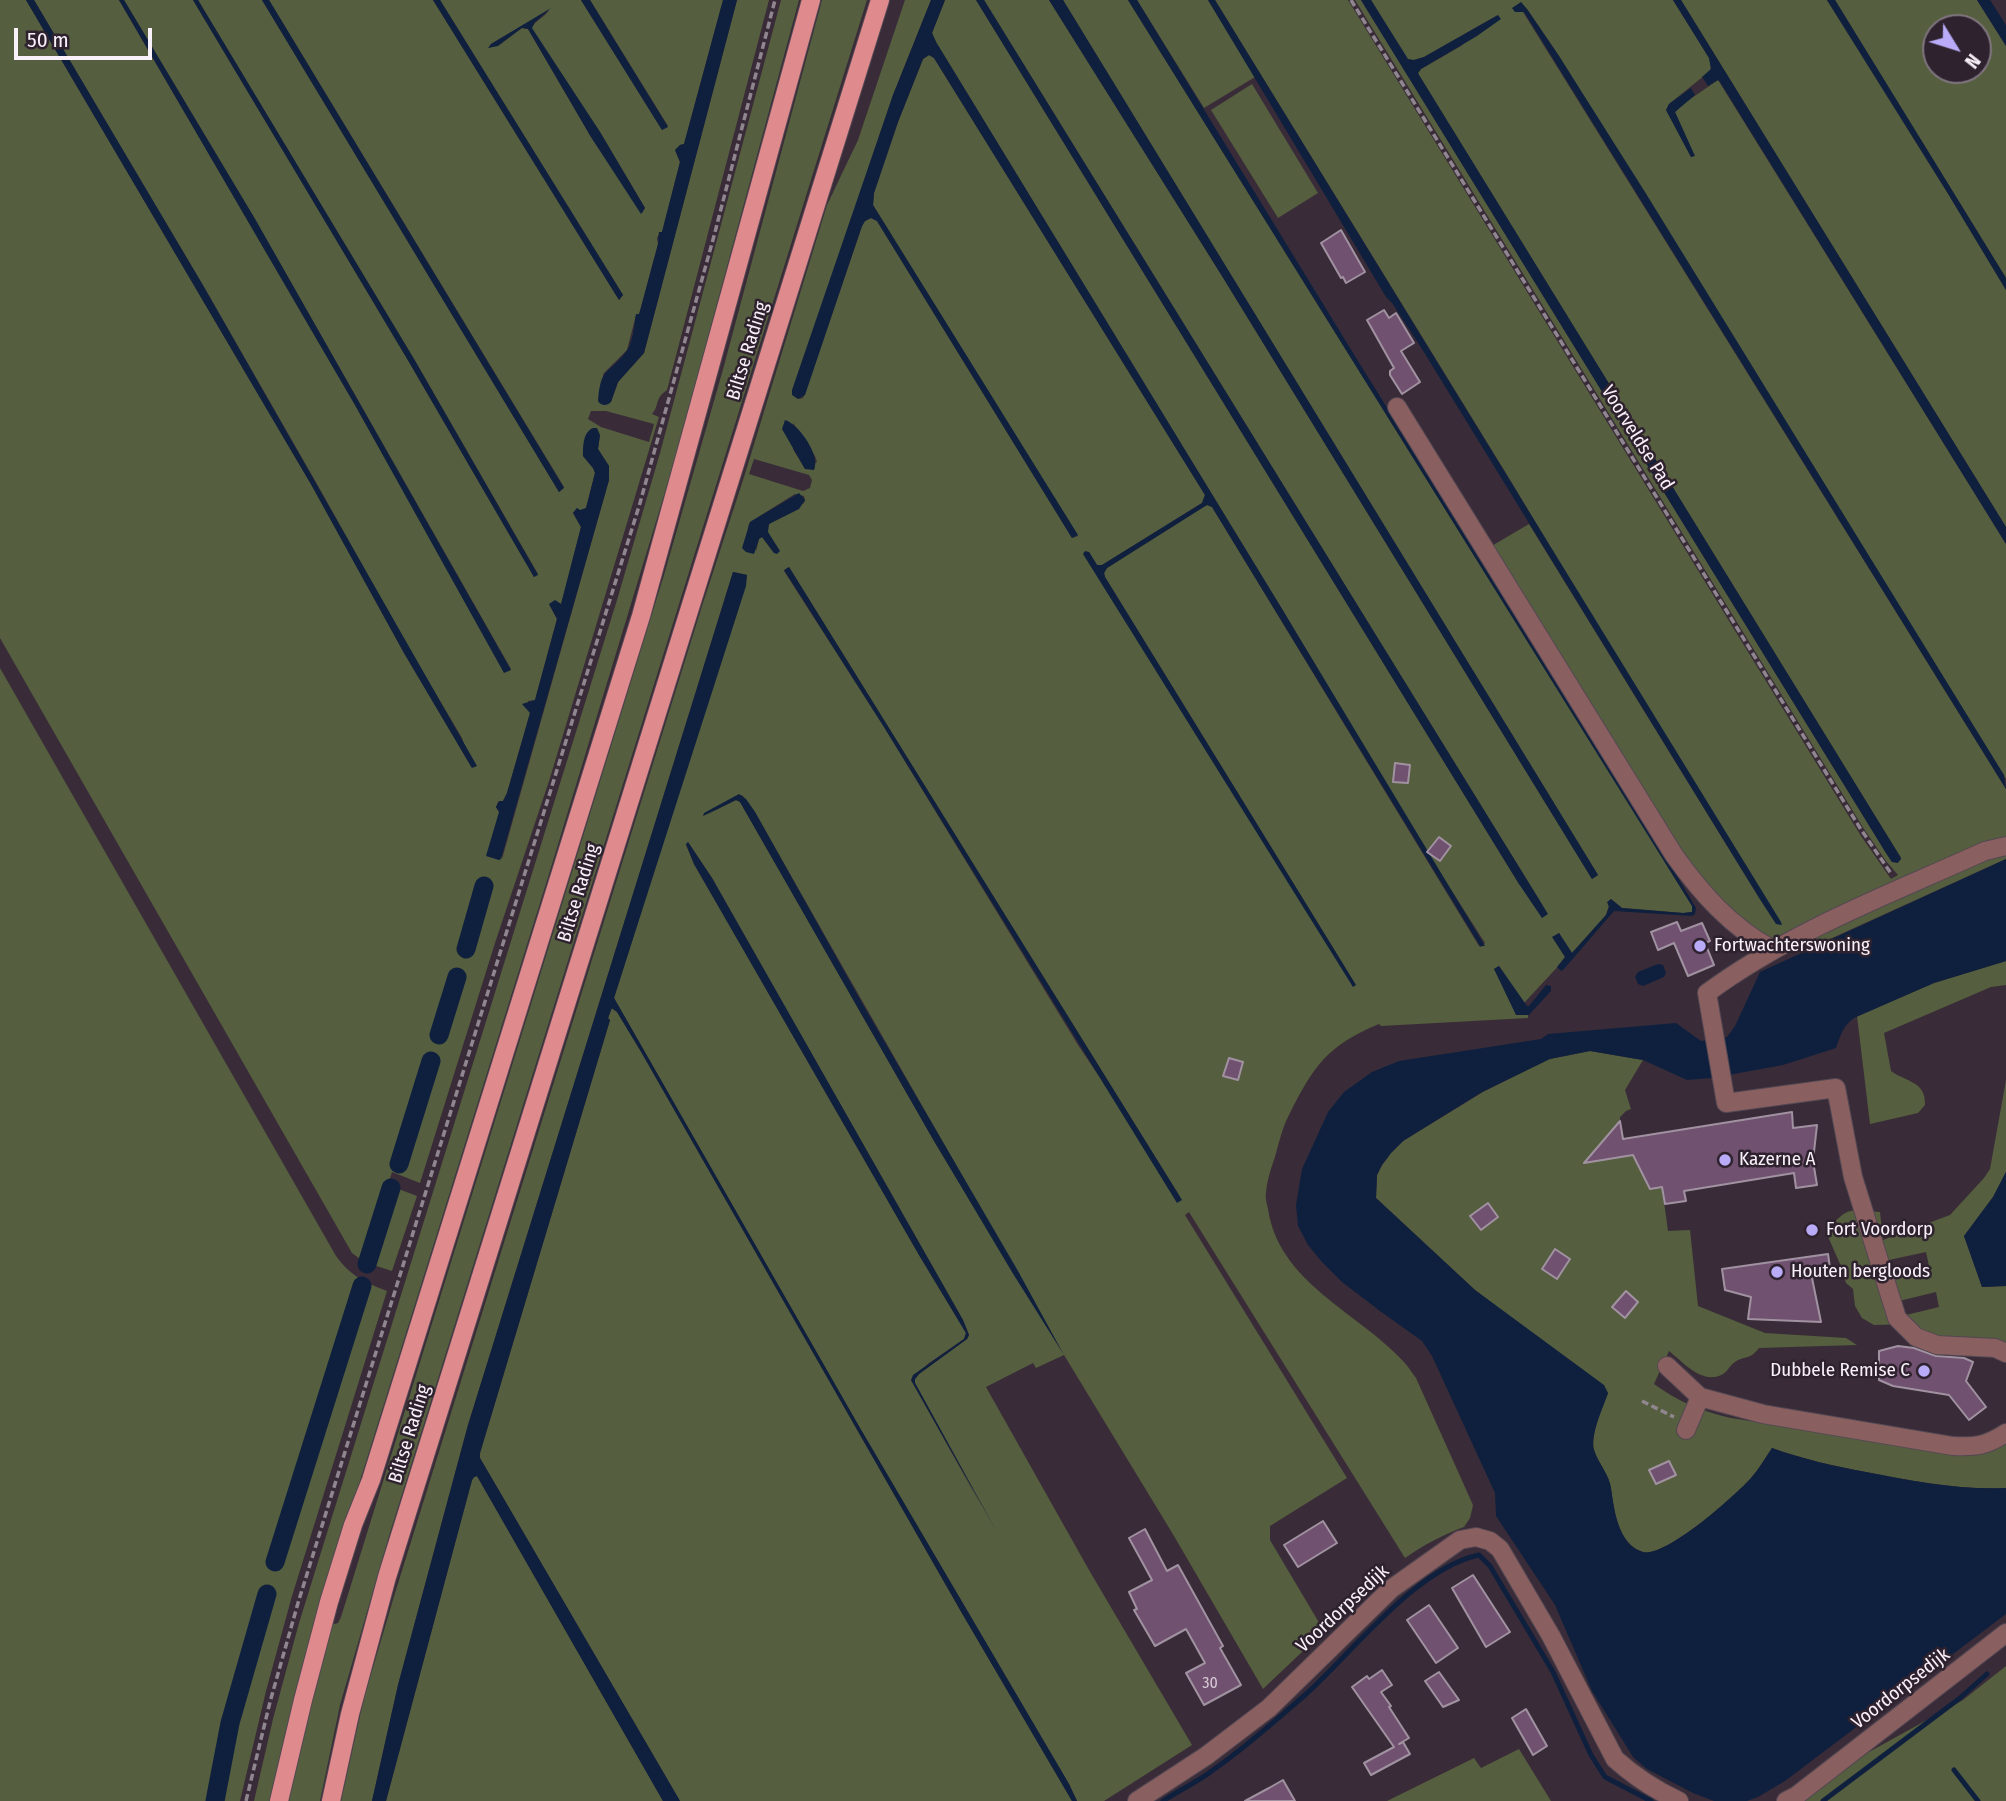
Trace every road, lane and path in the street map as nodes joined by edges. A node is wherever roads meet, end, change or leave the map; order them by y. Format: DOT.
graph roads {
  1 [pos="775,0"];
  2 [pos="811,0"];
  3 [pos="880,0"];
  4 [pos="1351,0"];
  5 [pos="1397,407"];
  6 [pos="2006,846"];
  7 [pos="1901,889"];
  8 [pos="1772,949"];
  9 [pos="2006,1353"];
  10 [pos="1667,1366"];
  11 [pos="1700,1397"];
  12 [pos="1642,1401"];
  13 [pos="1664,1413"];
  14 [pos="1686,1430"];
  15 [pos="2006,1433"];
  16 [pos="2006,1633"];
  17 [pos="246,1801"];
  18 [pos="279,1801"];
  19 [pos="331,1801"];
  20 [pos="1137,1801"];
  21 [pos="1679,1801"];
  22 [pos="1786,1801"];
  1 -- 17 [label="path"];
  2 -- 18 [label="main road, Biltse Rading"];
  3 -- 19 [label="main road, Biltse Rading"];
  4 -- 7 [label="path, Voorveldse Pad"];
  5 -- 8 [label="street"];
  6 -- 7 [label="street"];
  7 -- 8 [label="street"];
  8 -- 9 [label="street"];
  10 -- 11 [label="street"];
  11 -- 14 [label="street"];
  11 -- 15 [label="street"];
  12 -- 13 [label="path"];
  16 -- 22 [label="street, Voordorpsedijk"];
  20 -- 21 [label="street, Voordorpsedijk"];
}
